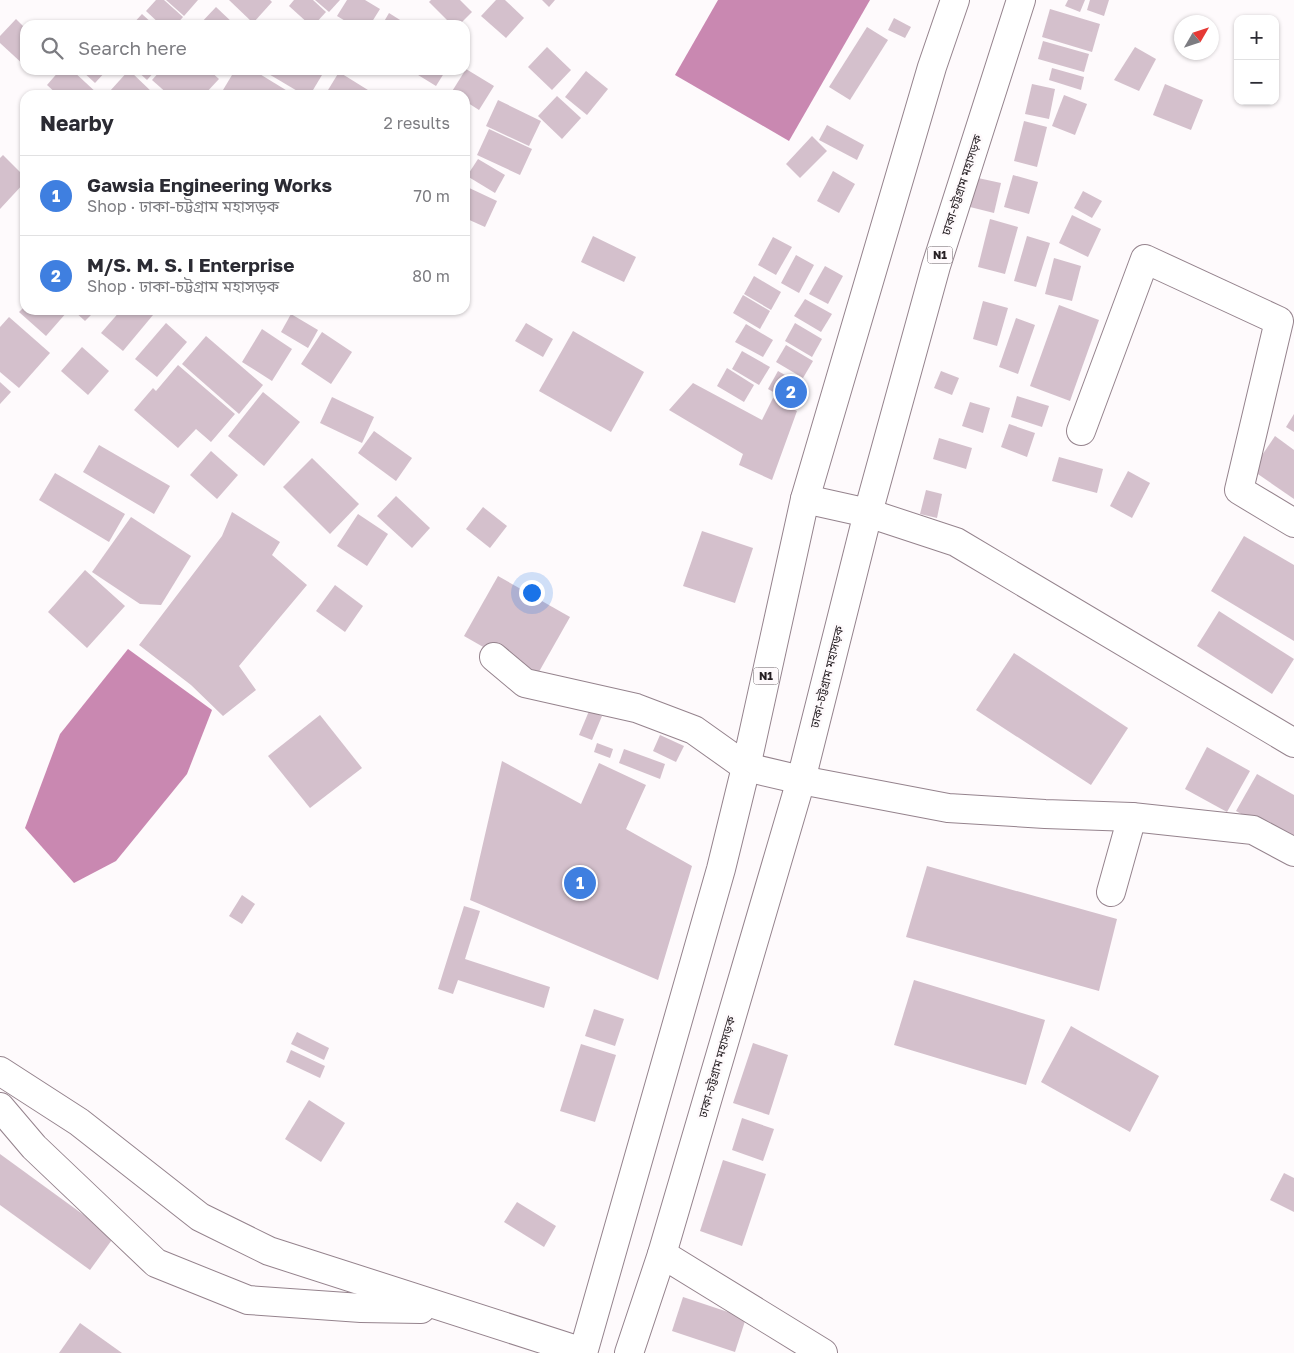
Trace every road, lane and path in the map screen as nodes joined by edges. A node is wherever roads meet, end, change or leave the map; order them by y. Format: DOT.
graph roads {
  1 [pos="956,0"];
  2 [pos="1021,0"];
  3 [pos="1081,431"];
  4 [pos="805,499"];
  5 [pos="868,513"];
  6 [pos="1294,523"];
  7 [pos="494,657"];
  8 [pos="1294,743"];
  9 [pos="746,767"];
  10 [pos="802,780"];
  11 [pos="1132,817"];
  12 [pos="1294,852"];
  13 [pos="1111,892"];
  14 [pos="0,1071"];
  15 [pos="0,1107"];
  16 [pos="662,1254"];
  17 [pos="453,1310"];
  18 [pos="583,1352"];
  19 [pos="629,1353"];
  20 [pos="823,1353"];
  1 -- 4 [label="main road, N1"];
  2 -- 5 [label="main road, ঢাকা-চট্টগ্রাম মহাসড়ক / N1"];
  3 -- 6 [label="main road"];
  4 -- 5 [label="main road"];
  4 -- 9 [label="main road, N1"];
  5 -- 8 [label="main road"];
  5 -- 10 [label="main road, ঢাকা-চট্টগ্রাম মহাসড়ক / N1"];
  7 -- 9 [label="main road"];
  9 -- 10 [label="main road"];
  9 -- 18 [label="main road, N1"];
  10 -- 11 [label="main road"];
  10 -- 16 [label="main road, ঢাকা-চট্টগ্রাম মহাসড়ক / N1"];
  11 -- 12 [label="main road"];
  11 -- 13 [label="main road"];
  14 -- 17 [label="main road"];
  15 -- 17 [label="main road"];
  16 -- 19 [label="main road, ঢাকা-চট্টগ্রাম মহাসড়ক / N1"];
  16 -- 20 [label="main road"];
  17 -- 18 [label="main road"];
}
